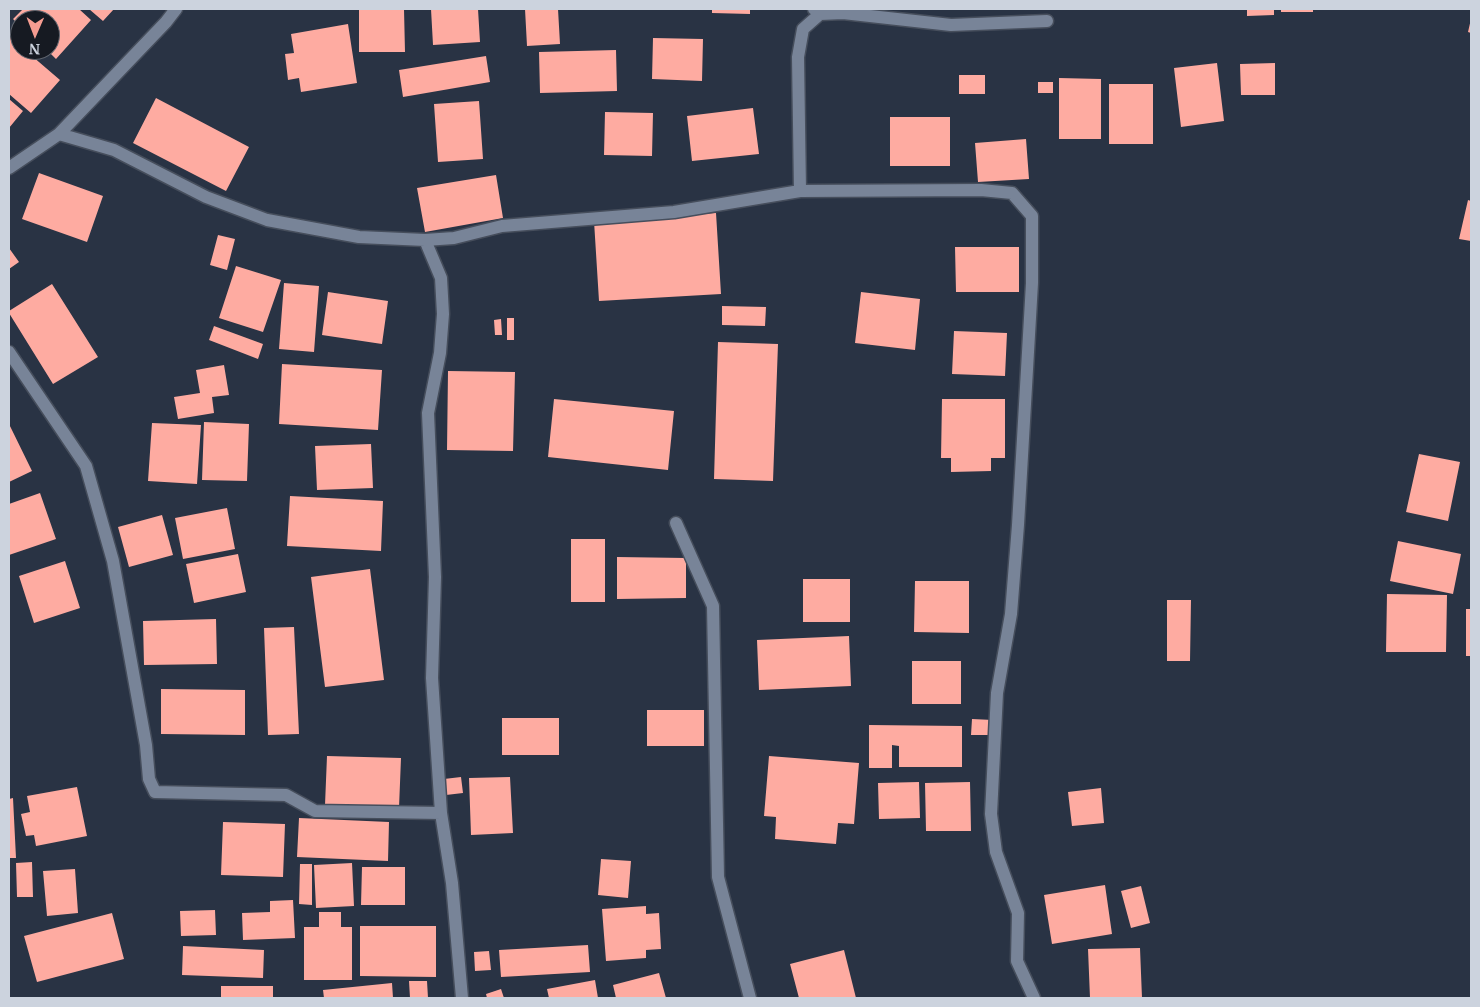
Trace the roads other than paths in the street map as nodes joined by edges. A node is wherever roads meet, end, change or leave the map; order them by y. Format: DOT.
graph roads {
  1 [pos="176,9"];
  2 [pos="817,11"];
  3 [pos="1047,21"];
  4 [pos="59,134"];
  5 [pos="9,168"];
  6 [pos="800,191"];
  7 [pos="425,240"];
  8 [pos="9,352"];
  9 [pos="676,523"];
  10 [pos="441,813"];
  11 [pos="462,998"];
  12 [pos="750,998"];
  13 [pos="1034,998"];
  1 -- 4 [label="street"];
  2 -- 3 [label="street"];
  2 -- 6 [label="street"];
  4 -- 5 [label="street"];
  4 -- 7 [label="street"];
  6 -- 7 [label="street"];
  6 -- 13 [label="street"];
  7 -- 10 [label="street"];
  8 -- 10 [label="street"];
  9 -- 12 [label="street"];
  10 -- 11 [label="street"];
}
